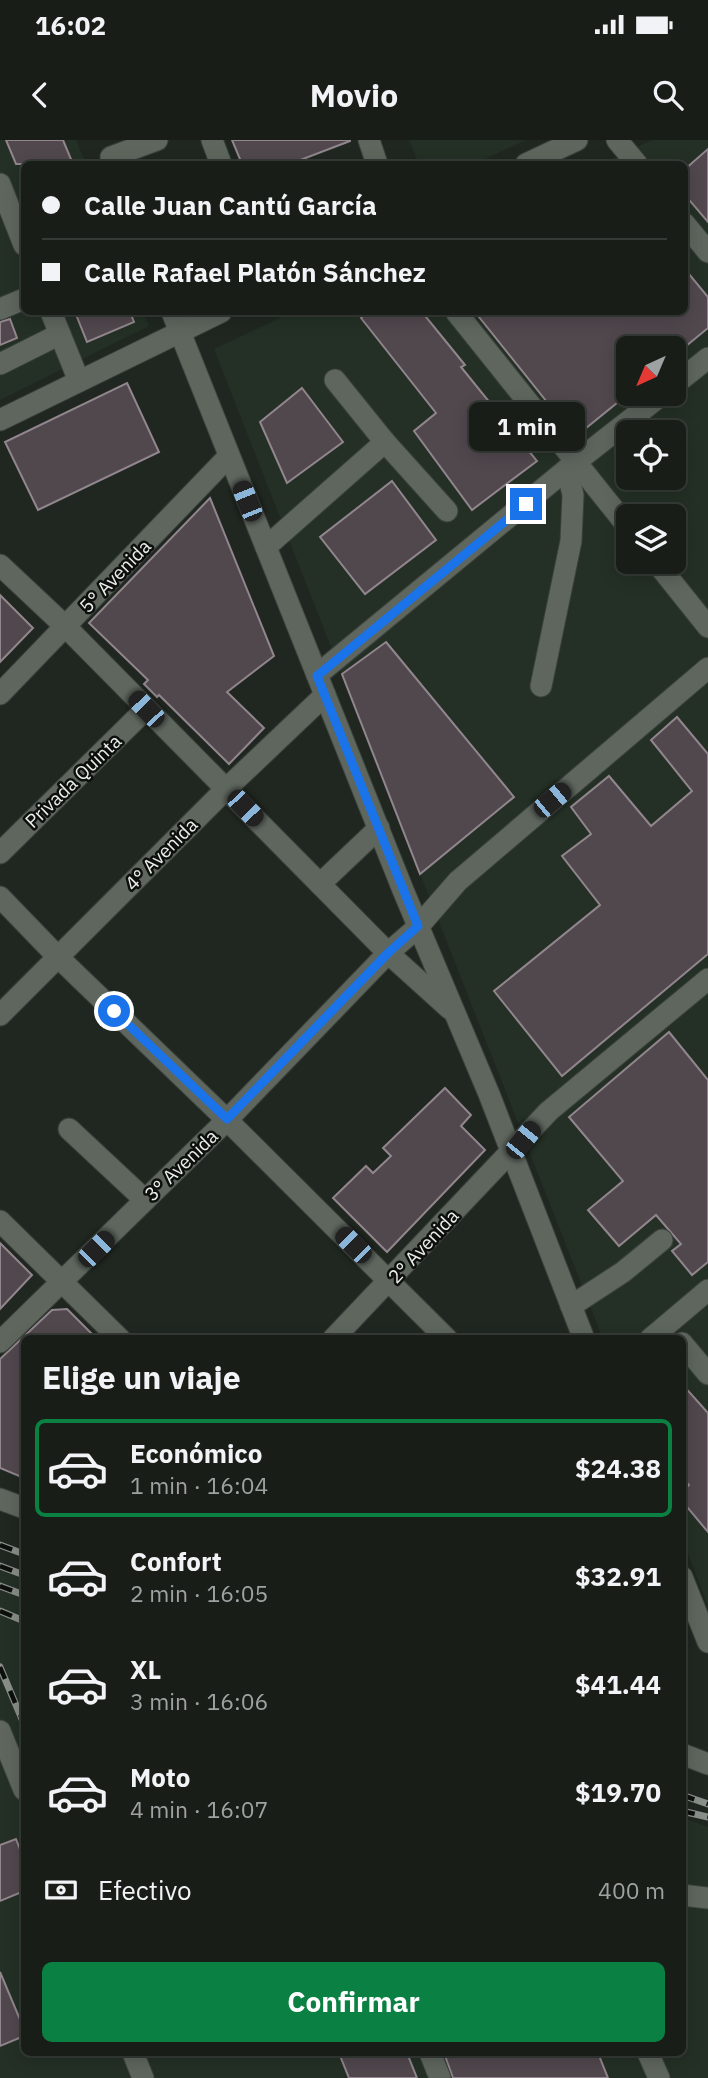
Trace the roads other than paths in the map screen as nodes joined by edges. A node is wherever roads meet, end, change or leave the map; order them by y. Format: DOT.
graph roads {
  1 [pos="157,140"];
  2 [pos="369,140"];
  3 [pos="577,140"];
  4 [pos="617,140"];
  5 [pos="110,154"];
  6 [pos="376,161"];
  7 [pos="532,161"];
  8 [pos="634,161"];
  9 [pos="0,184"];
  10 [pos="688,228"];
  11 [pos="14,236"];
  12 [pos="708,252"];
  13 [pos="21,300"];
  14 [pos="0,309"];
  15 [pos="52,315"];
  16 [pos="206,315"];
  17 [pos="458,315"];
  18 [pos="176,321"];
  19 [pos="60,334"];
  20 [pos="708,358"];
  21 [pos="0,364"];
  22 [pos="686,375"];
  23 [pos="335,380"];
  24 [pos="79,381"];
  25 [pos="648,406"];
  26 [pos="0,420"];
  27 [pos="385,442"];
  28 [pos="229,456"];
  29 [pos="571,466"];
  30 [pos="447,511"];
  31 [pos="616,514"];
  32 [pos="266,547"];
  33 [pos="0,565"];
  34 [pos="666,574"];
  35 [pos="708,626"];
  36 [pos="66,627"];
  37 [pos="708,668"];
  38 [pos="321,685"];
  39 [pos="541,686"];
  40 [pos="0,694"];
  41 [pos="146,709"];
  42 [pos="226,789"];
  43 [pos="379,828"];
  44 [pos="0,853"];
  45 [pos="320,884"];
  46 [pos="0,897"];
  47 [pos="418,926"];
  48 [pos="388,953"];
  49 [pos="58,957"];
  50 [pos="705,988"];
  51 [pos="454,1013"];
  52 [pos="0,1015"];
  53 [pos="227,1119"];
  54 [pos="69,1129"];
  55 [pos="511,1152"];
  56 [pos="145,1200"];
  57 [pos="0,1221"];
  58 [pos="662,1241"];
  59 [pos="389,1281"];
  60 [pos="62,1282"];
  61 [pos="708,1290"];
  62 [pos="571,1306"];
  63 [pos="116,1335"];
  64 [pos="337,1335"];
  65 [pos="443,1335"];
  66 [pos="582,1335"];
  67 [pos="676,1335"];
  68 [pos="0,1342"];
  69 [pos="686,1347"];
  70 [pos="708,1374"];
  71 [pos="0,1499"];
  72 [pos="21,1507"];
  73 [pos="686,1586"];
  74 [pos="702,1606"];
  75 [pos="708,1642"];
  76 [pos="0,1731"];
  77 [pos="686,1756"];
  78 [pos="708,1764"];
  79 [pos="21,1783"];
  80 [pos="686,1895"];
  81 [pos="708,1898"];
  82 [pos="134,2056"];
  83 [pos="431,2056"];
  84 [pos="649,2056"];
  85 [pos="142,2078"];
  86 [pos="440,2078"];
  87 [pos="659,2078"];
  1 -- 5 [label="street"];
  2 -- 6 [label="street"];
  3 -- 7 [label="street"];
  4 -- 8 [label="street"];
  9 -- 11 [label="street"];
  10 -- 12 [label="street"];
  13 -- 14 [label="street"];
  15 -- 19 [label="street"];
  16 -- 18 [label="street"];
  17 -- 29 [label="street"];
  18 -- 24 [label="street"];
  18 -- 28 [label="street"];
  19 -- 21 [label="street"];
  19 -- 24 [label="street"];
  20 -- 22 [label="street"];
  23 -- 27 [label="street"];
  24 -- 26 [label="street"];
  25 -- 29 [label="street, 4° Avenida"];
  27 -- 30 [label="street"];
  27 -- 32 [label="street"];
  28 -- 32 [label="street"];
  28 -- 36 [label="street, 5° Avenida"];
  29 -- 31 [label="street"];
  29 -- 38 [label="street, 4° Avenida"];
  29 -- 39 [label="street"];
  32 -- 38 [label="street"];
  33 -- 36 [label="street"];
  34 -- 35 [label="street"];
  36 -- 40 [label="street, 5° Avenida"];
  36 -- 41 [label="street"];
  37 -- 47 [label="street, 3° Avenida"];
  38 -- 42 [label="street, 4° Avenida"];
  38 -- 43 [label="street"];
  41 -- 42 [label="street"];
  41 -- 44 [label="street, Privada Quinta"];
  42 -- 45 [label="street"];
  42 -- 49 [label="street, 4° Avenida"];
  43 -- 45 [label="street"];
  43 -- 47 [label="street"];
  45 -- 48 [label="street"];
  46 -- 49 [label="street"];
  47 -- 48 [label="street, 3° Avenida"];
  47 -- 51 [label="street"];
  48 -- 51 [label="street"];
  48 -- 53 [label="street, 3° Avenida"];
  49 -- 52 [label="street, 4° Avenida"];
  49 -- 53 [label="street"];
  50 -- 55 [label="street, 2° Avenida"];
  51 -- 55 [label="street"];
  53 -- 56 [label="street, 3° Avenida"];
  53 -- 59 [label="street"];
  54 -- 56 [label="street"];
  55 -- 59 [label="street, 2° Avenida"];
  55 -- 62 [label="street"];
  56 -- 60 [label="street, 3° Avenida"];
  57 -- 60 [label="street"];
  58 -- 62 [label="street"];
  59 -- 64 [label="street, 2° Avenida"];
  59 -- 65 [label="street"];
  60 -- 63 [label="street"];
  60 -- 68 [label="street, 3° Avenida"];
  61 -- 67 [label="street"];
  62 -- 66 [label="street"];
  69 -- 70 [label="street"];
  71 -- 72 [label="street"];
  73 -- 74 [label="street"];
  74 -- 75 [label="street"];
  76 -- 79 [label="street"];
  77 -- 78 [label="street"];
  80 -- 81 [label="street"];
  82 -- 85 [label="street"];
  83 -- 86 [label="street"];
  84 -- 87 [label="street"];
}
